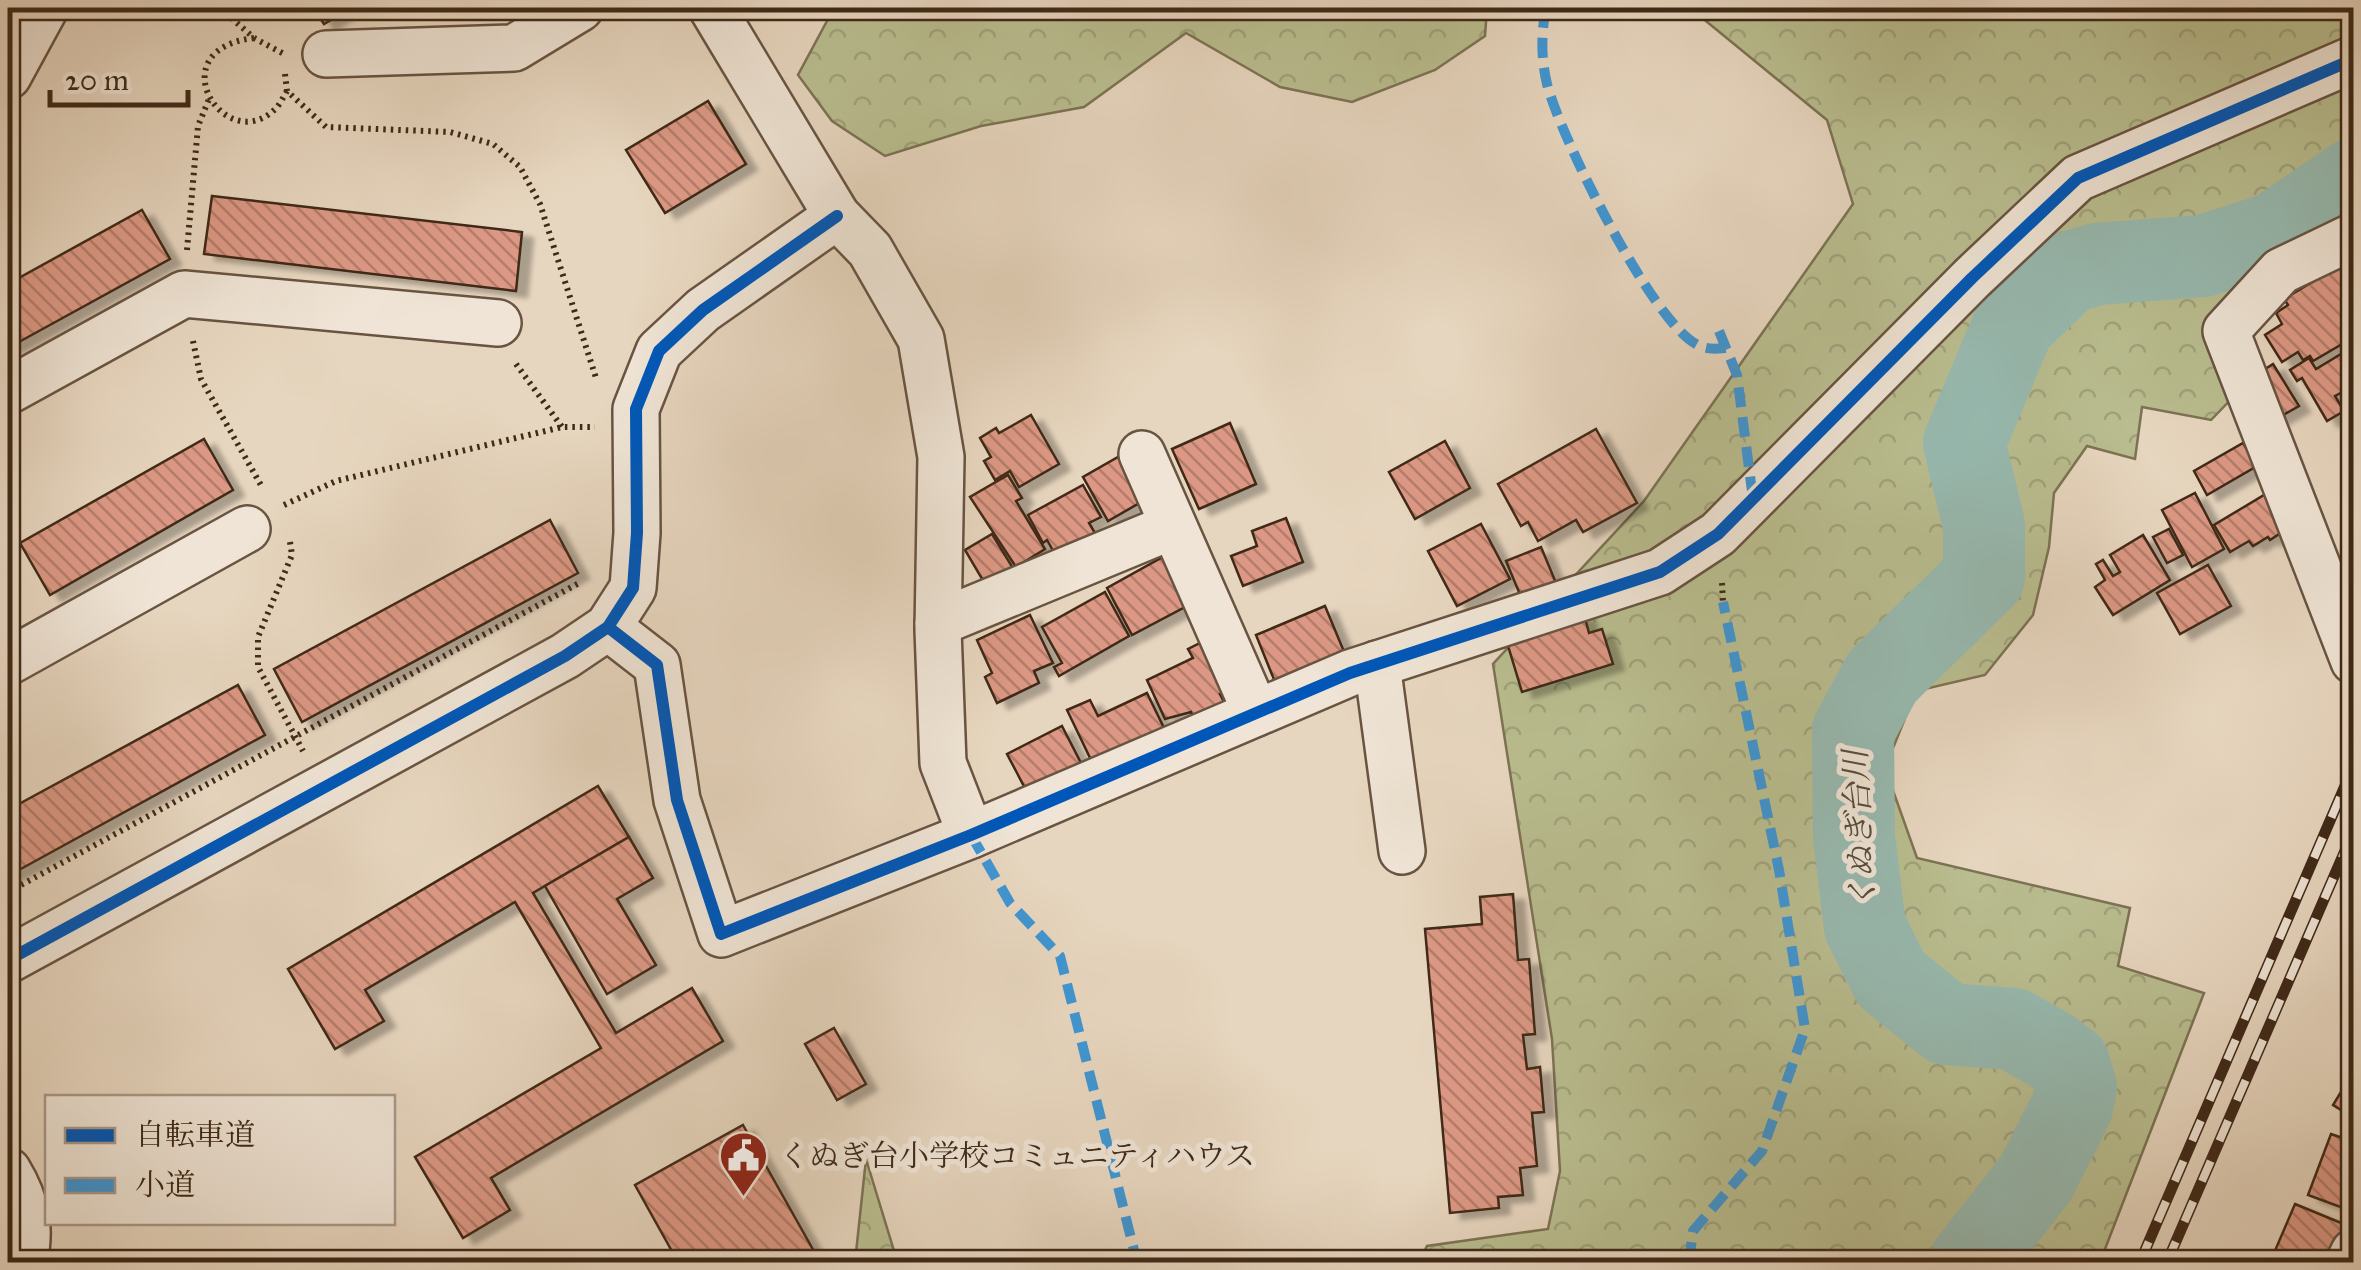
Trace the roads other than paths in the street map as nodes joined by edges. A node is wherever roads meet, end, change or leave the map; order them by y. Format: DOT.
graph roads {
  1 [pos="45,8"];
  2 [pos="580,8"];
  3 [pos="712,8"];
  4 [pos="326,54"];
  5 [pos="2354,59"];
  6 [pos="8,76"];
  7 [pos="837,216"];
  8 [pos="2354,236"];
  9 [pos="491,322"];
  10 [pos="8,391"];
  11 [pos="1142,454"];
  12 [pos="261,519"];
  13 [pos="1174,526"];
  14 [pos="938,624"];
  15 [pos="608,627"];
  16 [pos="2354,661"];
  17 [pos="8,662"];
  18 [pos="1377,664"];
  19 [pos="1256,713"];
  20 [pos="971,834"];
  21 [pos="1402,851"];
  22 [pos="8,960"];
  23 [pos="8,1171"];
  24 [pos="2354,1252"];
  25 [pos="24,1262"];
  26 [pos="2350,1262"];
  1 -- 6 [label="street"];
  2 -- 4 [label="street"];
  3 -- 7 [label="street"];
  5 -- 18 [label="street"];
  7 -- 14 [label="street"];
  7 -- 15 [label="street"];
  8 -- 16 [label="street"];
  9 -- 10 [label="street"];
  11 -- 13 [label="street"];
  12 -- 17 [label="street"];
  13 -- 14 [label="street"];
  13 -- 19 [label="street"];
  14 -- 20 [label="street"];
  15 -- 20 [label="street"];
  15 -- 22 [label="street"];
  18 -- 19 [label="street"];
  18 -- 21 [label="street"];
  19 -- 20 [label="street"];
  23 -- 25 [label="street"];
  24 -- 26 [label="street"];
}
